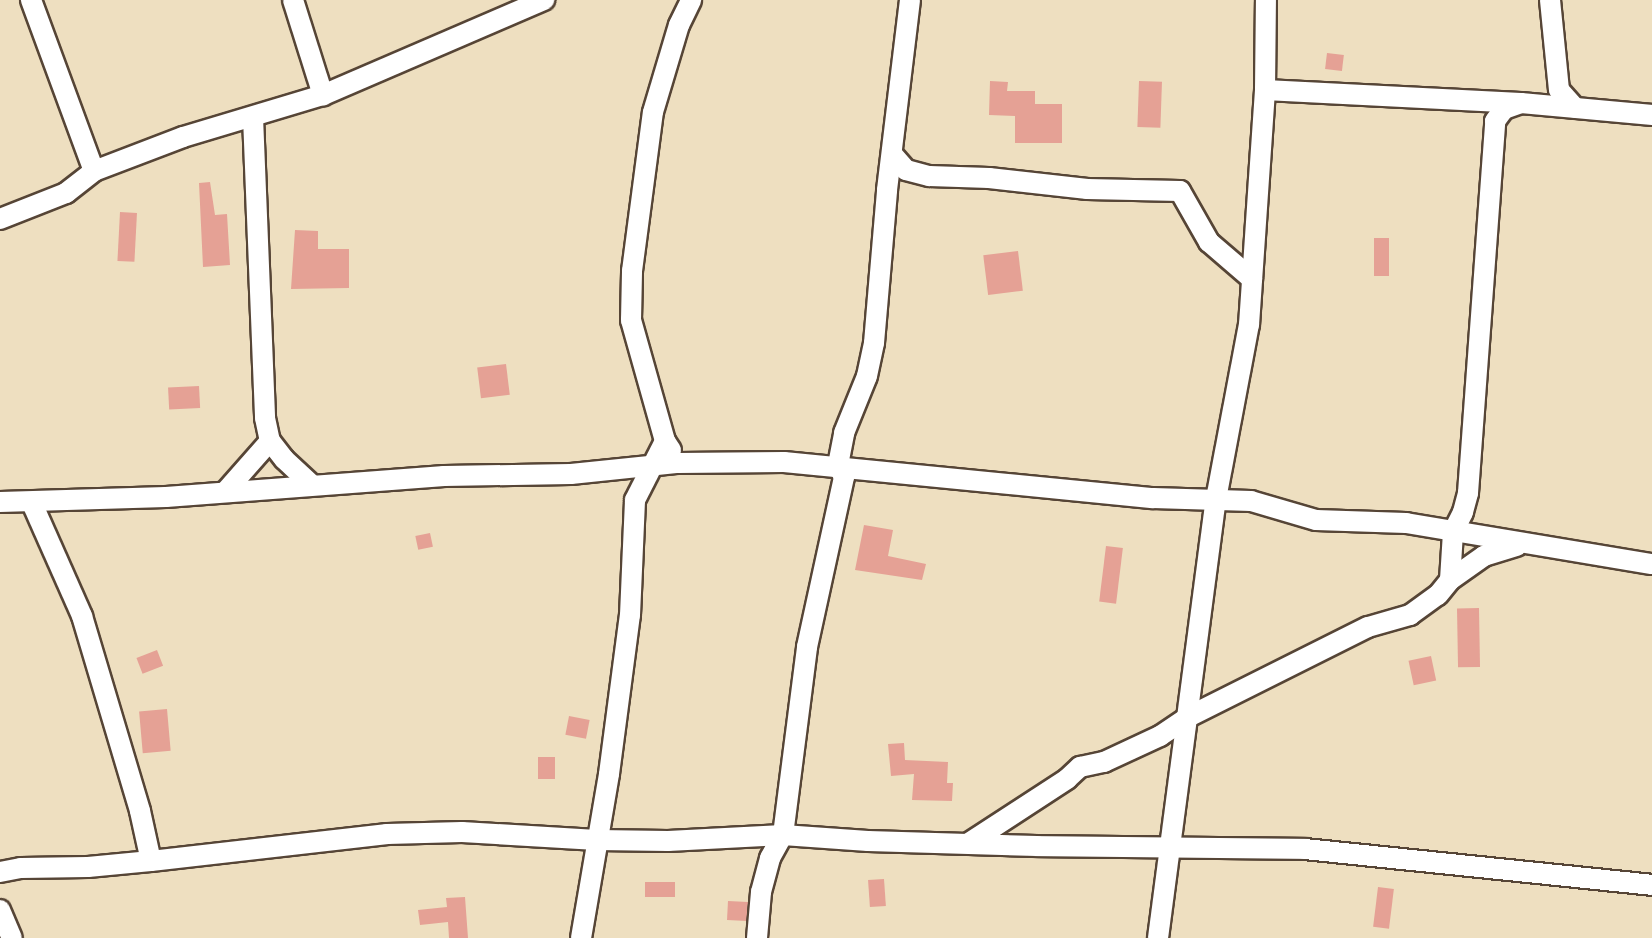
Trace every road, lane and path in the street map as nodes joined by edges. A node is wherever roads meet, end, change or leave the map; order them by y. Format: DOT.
graph roads {
  1 [pos="31,0"];
  2 [pos="293,0"];
  3 [pos="507,0"];
  4 [pos="544,0"];
  5 [pos="691,0"];
  6 [pos="910,0"];
  7 [pos="1266,0"];
  8 [pos="1550,0"];
  9 [pos="500,18"];
  10 [pos="1265,90"];
  11 [pos="323,95"];
  12 [pos="1553,98"];
  13 [pos="1521,102"];
  14 [pos="1652,115"];
  15 [pos="253,117"];
  16 [pos="893,155"];
  17 [pos="94,171"];
  18 [pos="0,219"];
  19 [pos="1252,279"];
  20 [pos="844,433"];
  21 [pos="270,441"];
  22 [pos="665,441"];
  23 [pos="678,463"];
  24 [pos="654,465"];
  25 [pos="838,465"];
  26 [pos="871,469"];
  27 [pos="621,471"];
  28 [pos="312,485"];
  29 [pos="225,492"];
  30 [pos="1216,499"];
  31 [pos="635,500"];
  32 [pos="0,502"];
  33 [pos="32,503"];
  34 [pos="1453,532"];
  35 [pos="1525,544"];
  36 [pos="1650,560"];
  37 [pos="1450,580"];
  38 [pos="1188,717"];
  39 [pos="783,835"];
  40 [pos="597,840"];
  41 [pos="969,843"];
  42 [pos="1169,847"];
  43 [pos="151,861"];
  44 [pos="0,872"];
  45 [pos="1652,885"];
  46 [pos="0,910"];
  47 [pos="12,938"];
  48 [pos="580,938"];
  49 [pos="757,938"];
  50 [pos="1158,938"];
  1 -- 17 [label="street"];
  2 -- 11 [label="street"];
  3 -- 9 [label="street"];
  4 -- 9 [label="street"];
  5 -- 22 [label="street"];
  6 -- 16 [label="street"];
  7 -- 10 [label="street"];
  8 -- 12 [label="street"];
  9 -- 11 [label="street"];
  10 -- 13 [label="street"];
  10 -- 19 [label="street"];
  11 -- 15 [label="street"];
  12 -- 13 [label="street"];
  12 -- 14 [label="street"];
  13 -- 34 [label="street"];
  15 -- 17 [label="street"];
  15 -- 21 [label="street"];
  16 -- 19 [label="street"];
  16 -- 20 [label="street"];
  17 -- 18 [label="street"];
  19 -- 30 [label="street"];
  20 -- 25 [label="street"];
  20 -- 26 [label="street"];
  21 -- 28 [label="street"];
  21 -- 29 [label="street"];
  22 -- 23 [label="street"];
  22 -- 24 [label="street"];
  23 -- 24 [label="street"];
  23 -- 25 [label="street"];
  24 -- 27 [label="street"];
  24 -- 31 [label="street"];
  25 -- 26 [label="street"];
  25 -- 39 [label="street"];
  26 -- 30 [label="street"];
  27 -- 28 [label="street"];
  27 -- 31 [label="street"];
  28 -- 29 [label="street"];
  29 -- 33 [label="street"];
  30 -- 34 [label="street"];
  30 -- 38 [label="street"];
  31 -- 40 [label="street"];
  32 -- 33 [label="street"];
  33 -- 43 [label="street"];
  34 -- 35 [label="street"];
  34 -- 37 [label="street"];
  35 -- 36 [label="street"];
  35 -- 37 [label="street"];
  37 -- 38 [label="street"];
  38 -- 41 [label="street"];
  38 -- 42 [label="street"];
  39 -- 40 [label="street"];
  39 -- 41 [label="street"];
  39 -- 49 [label="street"];
  40 -- 43 [label="street"];
  40 -- 48 [label="street"];
  41 -- 42 [label="street"];
  42 -- 45 [label="street"];
  42 -- 50 [label="street"];
  43 -- 44 [label="street"];
  46 -- 47 [label="street"];
}
